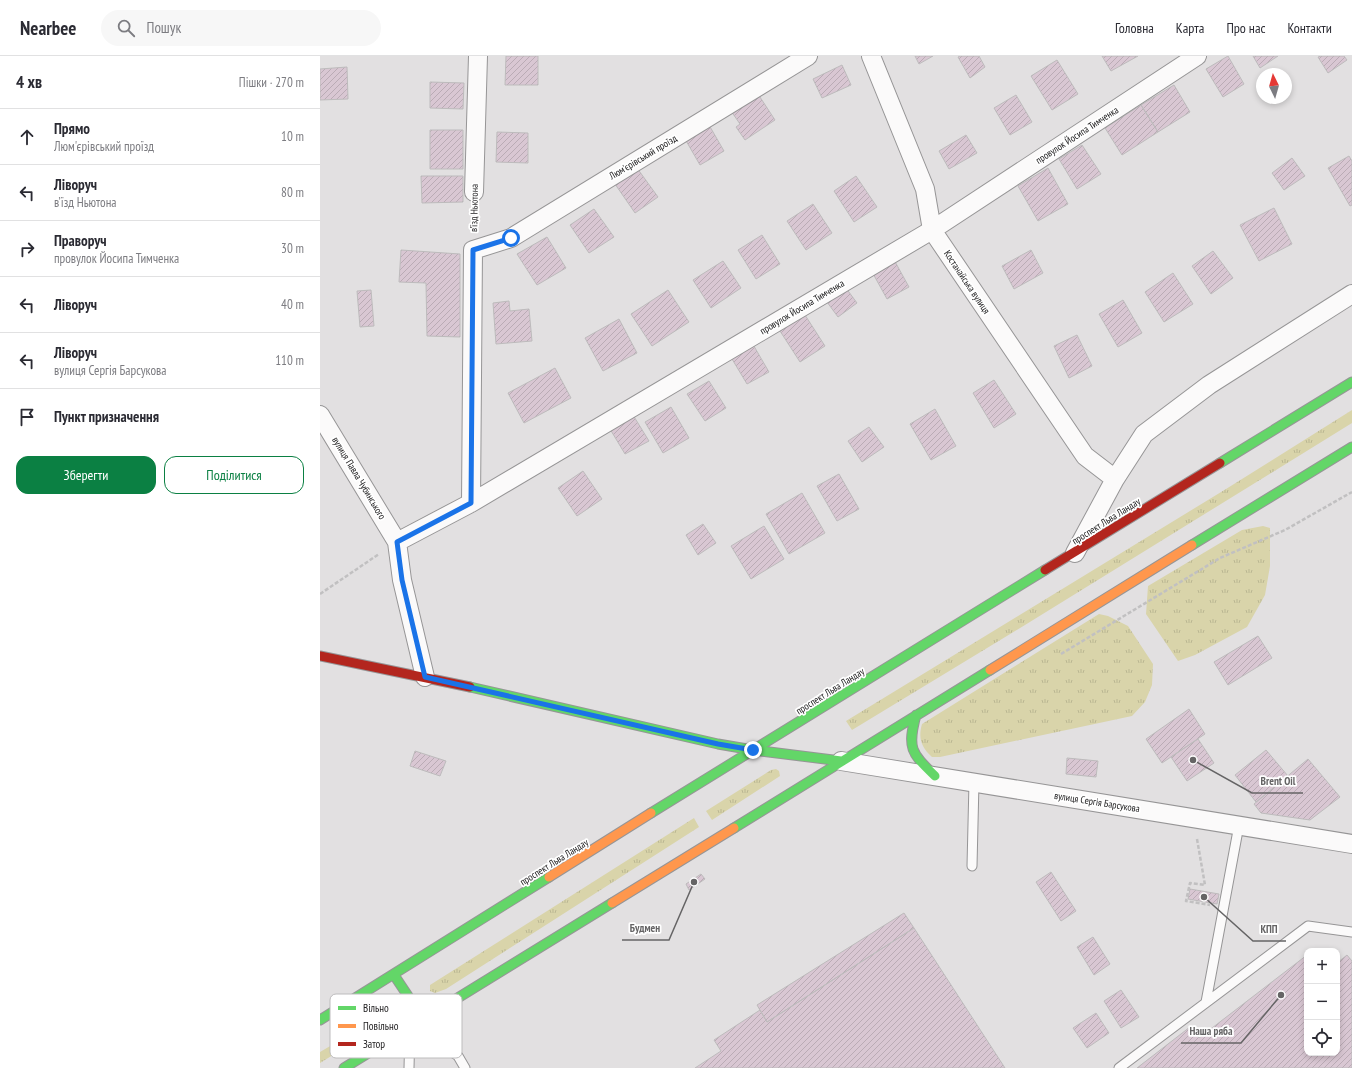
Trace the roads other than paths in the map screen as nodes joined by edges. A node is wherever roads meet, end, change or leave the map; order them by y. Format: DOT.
graph roads {
  1 [pos="478,56"];
  2 [pos="808,56"];
  3 [pos="871,56"];
  4 [pos="1197,56"];
  5 [pos="474,192"];
  6 [pos="932,230"];
  7 [pos="1352,294"];
  8 [pos="1352,382"];
  9 [pos="320,415"];
  10 [pos="1352,447"];
  11 [pos="1115,479"];
  12 [pos="471,503"];
  13 [pos="397,542"];
  14 [pos="1075,553"];
  15 [pos="320,656"];
  16 [pos="425,677"];
  17 [pos="916,715"];
  18 [pos="753,750"];
  19 [pos="841,761"];
  20 [pos="935,776"];
  21 [pos="974,782"];
  22 [pos="1239,825"];
  23 [pos="1352,844"];
  24 [pos="972,866"];
  25 [pos="1352,932"];
  26 [pos="394,975"];
  27 [pos="363,994"];
  28 [pos="407,994"];
  29 [pos="462,996"];
  30 [pos="1206,1002"];
  31 [pos="330,1014"];
  32 [pos="320,1020"];
  33 [pos="361,1058"];
  34 [pos="410,1058"];
  35 [pos="459,1058"];
  36 [pos="344,1068"];
  37 [pos="409,1068"];
  38 [pos="465,1068"];
  39 [pos="1119,1068"];
  1 -- 5 [label="street, в’їзд Ньютона"];
  2 -- 12 [label="street, Люм'єрівський проїзд"];
  3 -- 6 [label="street, Костанайська вулиця"];
  4 -- 6 [label="street, провулок Йосипа Тимченка"];
  6 -- 11 [label="street, Костанайська вулиця"];
  6 -- 12 [label="street, провулок Йосипа Тимченка"];
  7 -- 11 [label="street"];
  8 -- 14 [label="main road, проспект Льва Ландау"];
  9 -- 13 [label="street, вулиця Павла Чубинського"];
  10 -- 17 [label="main road"];
  11 -- 14 [label="street"];
  12 -- 13 [label="street, провулок Йосипа Тимченка"];
  13 -- 16 [label="street"];
  14 -- 18 [label="main road, проспект Льва Ландау"];
  15 -- 16 [label="main road"];
  16 -- 18 [label="main road"];
  17 -- 19 [label="main road"];
  17 -- 20 [label="main road"];
  18 -- 19 [label="main road"];
  18 -- 26 [label="main road, проспект Льва Ландау"];
  19 -- 20 [label="street, вулиця Сергія Барсукова"];
  19 -- 29 [label="main road"];
  20 -- 21 [label="street, вулиця Сергія Барсукова"];
  21 -- 22 [label="street, вулиця Сергія Барсукова"];
  21 -- 24 [label="lane"];
  22 -- 23 [label="street, вулиця Сергія Барсукова"];
  22 -- 30 [label="lane"];
  25 -- 30 [label="lane"];
  26 -- 27 [label="main road, проспект Льва Ландау"];
  26 -- 28 [label="main road"];
  30 -- 39 [label="lane"];
  31 -- 32 [label="main road, проспект Льва Ландау"];
  33 -- 36 [label="main road"];
  34 -- 37 [label="lane"];
  35 -- 38 [label="lane"];
}
